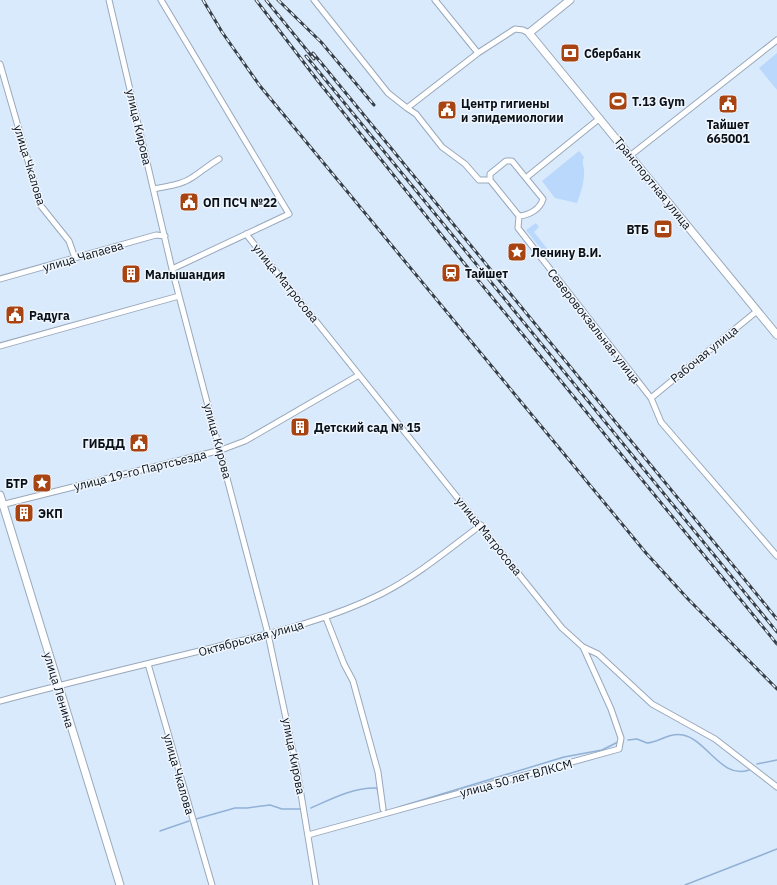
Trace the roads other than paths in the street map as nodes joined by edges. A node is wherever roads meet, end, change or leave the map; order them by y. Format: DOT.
graph roads {
  1 [pos="110,0"];
  2 [pos="161,0"];
  3 [pos="314,0"];
  4 [pos="436,0"];
  5 [pos="570,0"];
  6 [pos="529,33"];
  7 [pos="777,40"];
  8 [pos="478,53"];
  9 [pos="0,64"];
  10 [pos="407,108"];
  11 [pos="600,118"];
  12 [pos="631,155"];
  13 [pos="219,159"];
  14 [pos="527,177"];
  15 [pos="490,180"];
  16 [pos="154,188"];
  17 [pos="520,216"];
  18 [pos="246,234"];
  19 [pos="165,236"];
  20 [pos="75,258"];
  21 [pos="172,269"];
  22 [pos="0,279"];
  23 [pos="180,296"];
  24 [pos="758,311"];
  25 [pos="777,335"];
  26 [pos="0,346"];
  27 [pos="360,375"];
  28 [pos="651,398"];
  29 [pos="221,450"];
  30 [pos="0,495"];
  31 [pos="1,505"];
  32 [pos="481,526"];
  33 [pos="777,556"];
  34 [pos="326,618"];
  35 [pos="268,634"];
  36 [pos="583,647"];
  37 [pos="148,664"];
  38 [pos="58,686"];
  39 [pos="0,701"];
  40 [pos="777,787"];
  41 [pos="383,809"];
  42 [pos="308,835"];
  43 [pos="120,885"];
  44 [pos="212,885"];
  45 [pos="316,885"];
  1 -- 16 [label="street, улица Кирова"];
  2 -- 18 [label="street"];
  3 -- 10 [label="street"];
  4 -- 8 [label="street"];
  5 -- 6 [label="street"];
  6 -- 8 [label="street"];
  6 -- 11 [label="street, Транспортная улица"];
  7 -- 12 [label="street"];
  8 -- 10 [label="street"];
  9 -- 20 [label="street, улица Чкалова"];
  10 -- 15 [label="street"];
  11 -- 12 [label="street, Транспортная улица"];
  11 -- 14 [label="street"];
  12 -- 24 [label="street, Транспортная улица"];
  13 -- 16 [label="street"];
  14 -- 15 [label="street"];
  14 -- 17 [label="street"];
  15 -- 17 [label="street"];
  16 -- 19 [label="street, улица Кирова"];
  17 -- 28 [label="street, Северовокзальная улица"];
  18 -- 21 [label="street"];
  18 -- 27 [label="street, улица Матросова"];
  19 -- 20 [label="street, улица Чапаева"];
  19 -- 21 [label="street, улица Кирова"];
  20 -- 22 [label="street, улица Чапаева"];
  21 -- 23 [label="street, улица Кирова"];
  23 -- 26 [label="street"];
  23 -- 29 [label="street, улица Кирова"];
  24 -- 25 [label="street, Транспортная улица"];
  24 -- 28 [label="street, Рабочая улица"];
  27 -- 29 [label="street, улица 19-го Партсъезда"];
  27 -- 32 [label="street, улица Матросова"];
  28 -- 33 [label="street, Северовокзальная улица"];
  29 -- 31 [label="street, улица 19-го Партсъезда"];
  29 -- 35 [label="street, улица Кирова"];
  30 -- 31 [label="street, улица Ленина"];
  31 -- 38 [label="street, улица Ленина"];
  32 -- 34 [label="street, Октябрьская улица"];
  32 -- 36 [label="street, улица Матросова"];
  34 -- 35 [label="street, Октябрьская улица"];
  34 -- 41 [label="street"];
  35 -- 37 [label="street, Октябрьская улица"];
  35 -- 42 [label="street, улица Кирова"];
  36 -- 40 [label="street, улица Матросова"];
  36 -- 42 [label="street, улица 50 лет ВЛКСМ"];
  37 -- 38 [label="street, Октябрьская улица"];
  37 -- 44 [label="street, улица Чкалова"];
  38 -- 39 [label="street, Октябрьская улица"];
  38 -- 43 [label="street, улица Ленина"];
  42 -- 45 [label="street, улица Кирова"];
}
